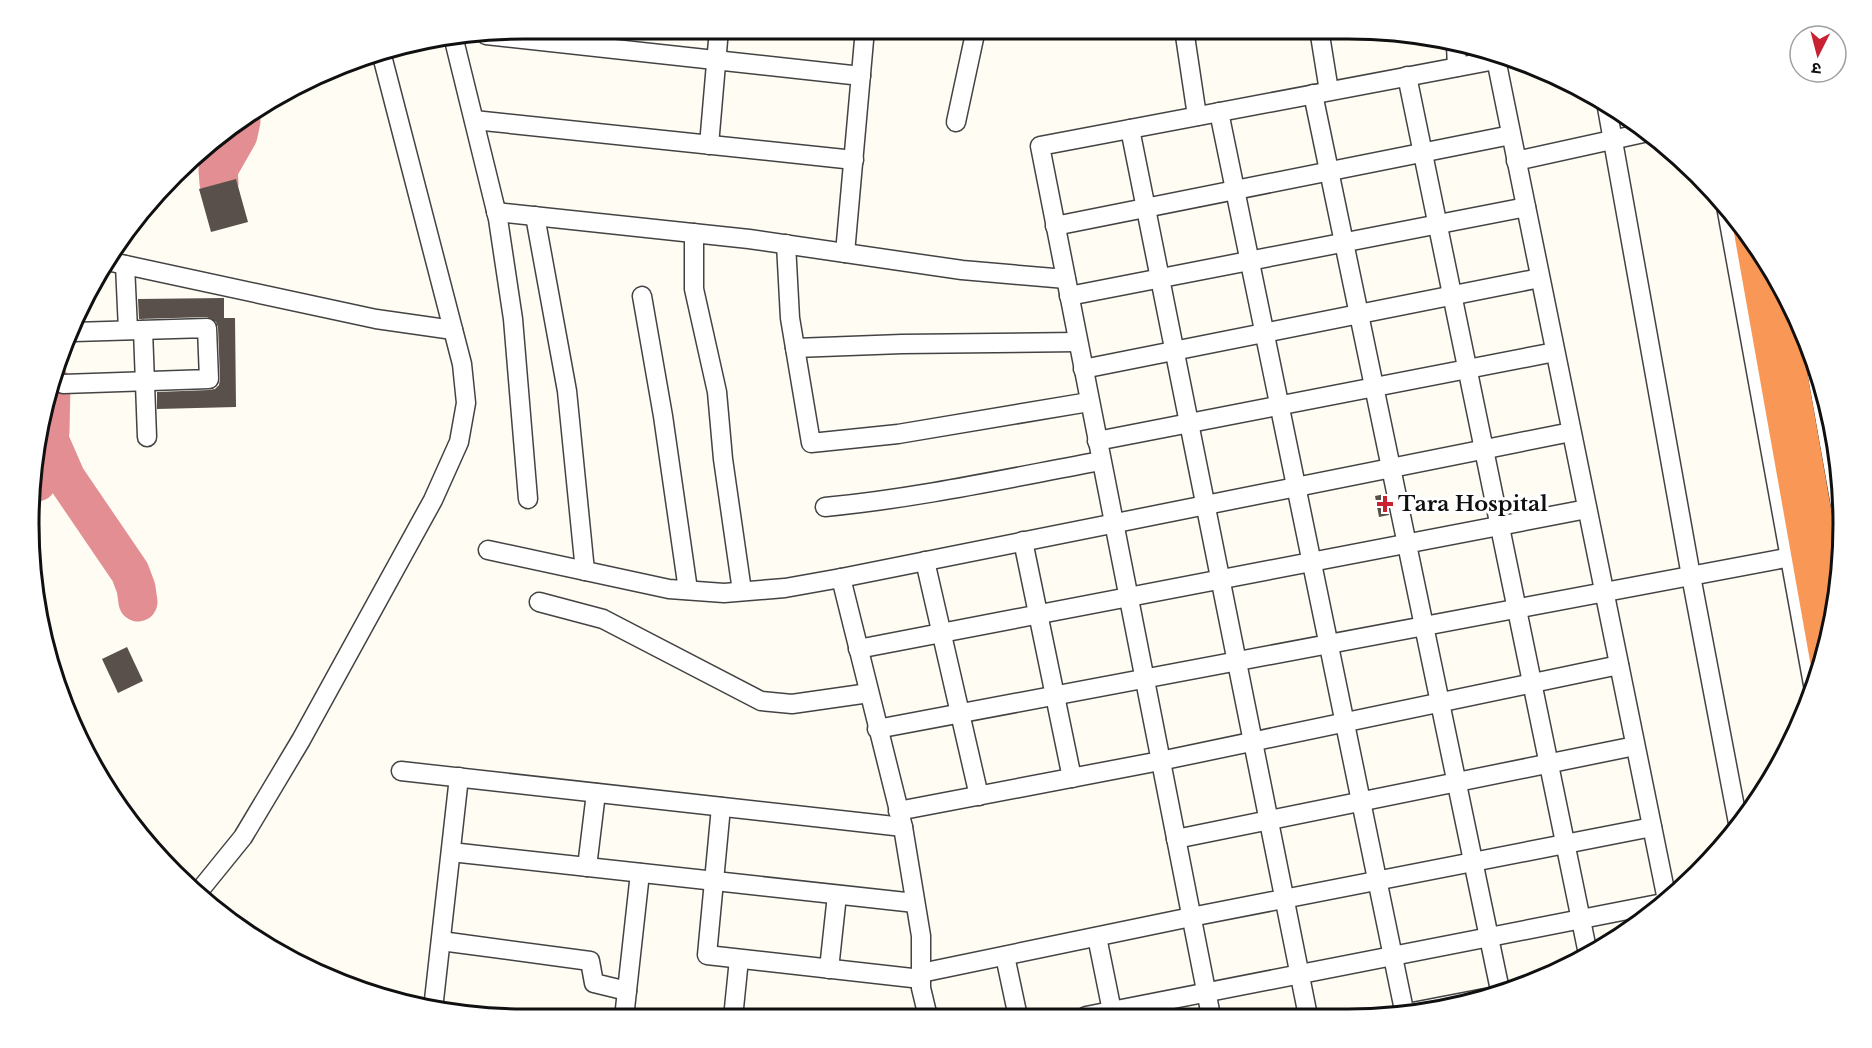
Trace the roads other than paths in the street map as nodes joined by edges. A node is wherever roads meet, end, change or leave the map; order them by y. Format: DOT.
graph roads {
  1 [pos="523,39"];
  2 [pos="718,39"];
  3 [pos="864,39"];
  4 [pos="974,39"];
  5 [pos="1185,39"];
  6 [pos="1319,39"];
  7 [pos="455,44"];
  8 [pos="1456,51"];
  9 [pos="1485,59"];
  10 [pos="383,60"];
  11 [pos="716,60"];
  12 [pos="1495,62"];
  13 [pos="1457,67"];
  14 [pos="861,76"];
  15 [pos="1407,76"];
  16 [pos="1321,93"];
  17 [pos="1219,112"];
  18 [pos="1608,115"];
  19 [pos="1197,116"];
  20 [pos="474,120"];
  21 [pos="956,122"];
  22 [pos="1130,129"];
  23 [pos="1511,135"];
  24 [pos="1637,135"];
  25 [pos="1613,140"];
  26 [pos="709,145"];
  27 [pos="1423,153"];
  28 [pos="854,160"];
  29 [pos="1516,161"];
  30 [pos="1329,172"];
  31 [pos="1235,190"];
  32 [pos="1526,207"];
  33 [pos="1146,208"];
  34 [pos="496,212"];
  35 [pos="536,216"];
  36 [pos="1437,224"];
  37 [pos="1055,226"];
  38 [pos="1731,226"];
  39 [pos="694,233"];
  40 [pos="1344,242"];
  41 [pos="786,244"];
  42 [pos="845,253"];
  43 [pos="1751,256"];
  44 [pos="1250,261"];
  45 [pos="116,263"];
  46 [pos="125,265"];
  47 [pos="1540,278"];
  48 [pos="1160,279"];
  49 [pos="1067,288"];
  50 [pos="642,296"];
  51 [pos="1452,296"];
  52 [pos="1780,304"];
  53 [pos="1359,314"];
  54 [pos="136,330"];
  55 [pos="453,330"];
  56 [pos="79,332"];
  57 [pos="1264,333"];
  58 [pos="1078,342"];
  59 [pos="795,348"];
  60 [pos="1174,351"];
  61 [pos="1555,351"];
  62 [pos="1083,369"];
  63 [pos="1467,369"];
  64 [pos="145,381"];
  65 [pos="63,384"];
  66 [pos="1374,387"];
  67 [pos="1089,402"];
  68 [pos="1279,405"];
  69 [pos="1189,423"];
  70 [pos="1571,432"];
  71 [pos="147,437"];
  72 [pos="1097,441"];
  73 [pos="1484,449"];
  74 [pos="1101,461"];
  75 [pos="1391,467"];
  76 [pos="1296,486"];
  77 [pos="528,499"];
  78 [pos="1205,504"];
  79 [pos="825,507"];
  80 [pos="1587,510"];
  81 [pos="1113,522"];
  82 [pos="1500,526"];
  83 [pos="1023,541"];
  84 [pos="1407,544"];
  85 [pos="488,550"];
  86 [pos="1807,556"];
  87 [pos="925,561"];
  88 [pos="1312,562"];
  89 [pos="585,571"];
  90 [pos="1691,576"];
  91 [pos="841,578"];
  92 [pos="1220,580"];
  93 [pos="688,590"];
  94 [pos="742,591"];
  95 [pos="1604,592"];
  96 [pos="1828,594"];
  97 [pos="1128,598"];
  98 [pos="539,602"];
  99 [pos="1517,609"];
  100 [pos="1038,615"];
  101 [pos="1424,626"];
  102 [pos="942,633"];
  103 [pos="1819,639"];
  104 [pos="1329,644"];
  105 [pos="858,649"];
  106 [pos="1237,662"];
  107 [pos="1813,662"];
  108 [pos="1619,665"];
  109 [pos="1143,679"];
  110 [pos="1532,683"];
  111 [pos="869,693"];
  112 [pos="1055,696"];
  113 [pos="1440,702"];
  114 [pos="960,713"];
  115 [pos="1345,722"];
  116 [pos="878,729"];
  117 [pos="1253,742"];
  118 [pos="1635,746"];
  119 [pos="1160,761"];
  120 [pos="1548,764"];
  121 [pos="401,771"];
  122 [pos="459,777"];
  123 [pos="1072,778"];
  124 [pos="1456,782"];
  125 [pos="596,793"];
  126 [pos="979,796"];
  127 [pos="1361,801"];
  128 [pos="721,807"];
  129 [pos="1736,814"];
  130 [pos="900,819"];
  131 [pos="1269,820"];
  132 [pos="1652,827"];
  133 [pos="1176,839"];
  134 [pos="1565,844"];
  135 [pos="451,852"];
  136 [pos="1473,862"];
  137 [pos="587,867"];
  138 [pos="640,873"];
  139 [pos="714,881"];
  140 [pos="1377,881"];
  141 [pos="202,887"];
  142 [pos="1665,891"];
  143 [pos="837,895"];
  144 [pos="1284,899"];
  145 [pos="915,903"];
  146 [pos="1646,906"];
  147 [pos="1191,917"];
  148 [pos="1581,920"];
  149 [pos="1097,937"];
  150 [pos="1489,938"];
  151 [pos="441,941"];
  152 [pos="1586,946"];
  153 [pos="1005,956"];
  154 [pos="1393,956"];
  155 [pos="739,959"];
  156 [pos="829,969"];
  157 [pos="1300,975"];
  158 [pos="921,976"];
  159 [pos="1499,985"];
  160 [pos="627,990"];
  161 [pos="1206,993"];
  162 [pos="434,1001"];
  163 [pos="1401,1006"];
  164 [pos="625,1009"];
  165 [pos="734,1009"];
  166 [pos="926,1009"];
  167 [pos="1016,1009"];
  168 [pos="1112,1009"];
  169 [pos="1135,1009"];
  170 [pos="1209,1009"];
  171 [pos="1307,1009"];
  1 -- 11 [label="street"];
  2 -- 11 [label="street"];
  3 -- 14 [label="street"];
  4 -- 21 [label="street"];
  5 -- 19 [label="street"];
  6 -- 16 [label="street"];
  7 -- 20 [label="street"];
  8 -- 13 [label="street"];
  9 -- 13 [label="street"];
  10 -- 55 [label="street"];
  11 -- 14 [label="street"];
  11 -- 26 [label="street"];
  12 -- 23 [label="street"];
  13 -- 15 [label="street"];
  14 -- 28 [label="street"];
  15 -- 16 [label="street"];
  15 -- 27 [label="street"];
  16 -- 17 [label="street"];
  16 -- 30 [label="street"];
  17 -- 19 [label="street"];
  17 -- 31 [label="street"];
  18 -- 25 [label="street"];
  19 -- 22 [label="street"];
  20 -- 26 [label="street"];
  20 -- 34 [label="street"];
  22 -- 33 [label="street"];
  22 -- 37 [label="street"];
  23 -- 27 [label="street"];
  23 -- 29 [label="street"];
  24 -- 25 [label="street"];
  25 -- 29 [label="street"];
  25 -- 90 [label="street"];
  26 -- 28 [label="street"];
  27 -- 30 [label="street"];
  27 -- 36 [label="street"];
  28 -- 42 [label="street"];
  29 -- 32 [label="street"];
  30 -- 31 [label="street"];
  30 -- 40 [label="street"];
  31 -- 33 [label="street"];
  31 -- 44 [label="street"];
  32 -- 36 [label="street"];
  32 -- 47 [label="street"];
  33 -- 37 [label="street"];
  33 -- 48 [label="street"];
  34 -- 35 [label="street"];
  34 -- 77 [label="street"];
  35 -- 39 [label="street"];
  35 -- 89 [label="street"];
  36 -- 40 [label="street"];
  36 -- 51 [label="street"];
  37 -- 49 [label="street"];
  38 -- 86 [label="street"];
  39 -- 41 [label="street"];
  39 -- 94 [label="street"];
  40 -- 44 [label="street"];
  40 -- 53 [label="street"];
  41 -- 42 [label="street"];
  41 -- 59 [label="street"];
  42 -- 49 [label="street"];
  43 -- 86 [label="highway"];
  44 -- 48 [label="street"];
  44 -- 57 [label="street"];
  45 -- 46 [label="street"];
  46 -- 54 [label="street"];
  46 -- 55 [label="street"];
  47 -- 51 [label="street"];
  47 -- 61 [label="street"];
  48 -- 49 [label="street"];
  48 -- 60 [label="street"];
  49 -- 58 [label="street"];
  50 -- 93 [label="street"];
  51 -- 53 [label="street"];
  51 -- 63 [label="street"];
  52 -- 86 [label="highway"];
  53 -- 57 [label="street"];
  53 -- 66 [label="street"];
  54 -- 56 [label="street"];
  54 -- 64 [label="street"];
  54 -- 64 [label="street"];
  55 -- 141 [label="street"];
  57 -- 60 [label="street"];
  57 -- 68 [label="street"];
  58 -- 59 [label="street"];
  58 -- 62 [label="street"];
  59 -- 67 [label="street"];
  60 -- 62 [label="street"];
  60 -- 69 [label="street"];
  61 -- 63 [label="street"];
  61 -- 70 [label="street"];
  62 -- 67 [label="street"];
  63 -- 66 [label="street"];
  63 -- 73 [label="street"];
  64 -- 65 [label="street"];
  64 -- 71 [label="street"];
  66 -- 68 [label="street"];
  66 -- 75 [label="street"];
  67 -- 72 [label="street"];
  68 -- 69 [label="street"];
  68 -- 76 [label="street"];
  69 -- 72 [label="street"];
  69 -- 78 [label="street"];
  70 -- 73 [label="street"];
  70 -- 80 [label="street"];
  72 -- 74 [label="street"];
  73 -- 75 [label="street"];
  73 -- 82 [label="street"];
  74 -- 79 [label="street"];
  74 -- 81 [label="street"];
  75 -- 76 [label="street"];
  75 -- 84 [label="street"];
  76 -- 78 [label="street"];
  76 -- 88 [label="street"];
  78 -- 81 [label="street"];
  78 -- 92 [label="street"];
  80 -- 82 [label="street"];
  80 -- 95 [label="street"];
  81 -- 83 [label="street"];
  81 -- 97 [label="street"];
  82 -- 84 [label="street"];
  82 -- 99 [label="street"];
  83 -- 87 [label="street"];
  83 -- 100 [label="street"];
  84 -- 88 [label="street"];
  84 -- 101 [label="street"];
  85 -- 89 [label="street"];
  86 -- 90 [label="street"];
  86 -- 96 [label="highway"];
  86 -- 103 [label="highway"];
  86 -- 107 [label="street"];
  87 -- 91 [label="street"];
  87 -- 102 [label="street"];
  88 -- 92 [label="street"];
  88 -- 104 [label="street"];
  89 -- 93 [label="street"];
  90 -- 95 [label="street"];
  90 -- 129 [label="street"];
  91 -- 94 [label="street"];
  91 -- 105 [label="street"];
  92 -- 97 [label="street"];
  92 -- 106 [label="street"];
  93 -- 94 [label="street"];
  95 -- 99 [label="street"];
  95 -- 108 [label="street"];
  97 -- 100 [label="street"];
  97 -- 109 [label="street"];
  98 -- 111 [label="street"];
  99 -- 101 [label="street"];
  99 -- 110 [label="street"];
  100 -- 102 [label="street"];
  100 -- 112 [label="street"];
  101 -- 104 [label="street"];
  101 -- 113 [label="street"];
  102 -- 105 [label="street"];
  102 -- 114 [label="street"];
  104 -- 106 [label="street"];
  104 -- 115 [label="street"];
  105 -- 111 [label="street"];
  106 -- 109 [label="street"];
  106 -- 117 [label="street"];
  108 -- 110 [label="street"];
  108 -- 118 [label="street"];
  109 -- 112 [label="street"];
  109 -- 119 [label="street"];
  110 -- 113 [label="street"];
  110 -- 120 [label="street"];
  111 -- 116 [label="street"];
  112 -- 114 [label="street"];
  112 -- 123 [label="street"];
  113 -- 115 [label="street"];
  113 -- 124 [label="street"];
  114 -- 116 [label="street"];
  114 -- 126 [label="street"];
  115 -- 117 [label="street"];
  115 -- 127 [label="street"];
  116 -- 130 [label="street"];
  117 -- 119 [label="street"];
  117 -- 131 [label="street"];
  118 -- 120 [label="street"];
  118 -- 132 [label="street"];
  119 -- 123 [label="street"];
  119 -- 133 [label="street"];
  120 -- 124 [label="street"];
  120 -- 134 [label="street"];
  121 -- 122 [label="street"];
  122 -- 125 [label="street"];
  122 -- 135 [label="street"];
  123 -- 126 [label="street"];
  124 -- 127 [label="street"];
  124 -- 136 [label="street"];
  125 -- 128 [label="street"];
  125 -- 137 [label="street"];
  126 -- 130 [label="street"];
  127 -- 131 [label="street"];
  127 -- 140 [label="street"];
  128 -- 130 [label="street"];
  128 -- 139 [label="street"];
  130 -- 145 [label="street"];
  131 -- 133 [label="street"];
  131 -- 144 [label="street"];
  132 -- 134 [label="street"];
  132 -- 142 [label="street"];
  133 -- 147 [label="street"];
  134 -- 136 [label="street"];
  134 -- 148 [label="street"];
  135 -- 137 [label="street"];
  135 -- 151 [label="street"];
  136 -- 140 [label="street"];
  136 -- 150 [label="street"];
  137 -- 138 [label="street"];
  138 -- 139 [label="street"];
  138 -- 160 [label="street"];
  139 -- 143 [label="street"];
  139 -- 155 [label="street"];
  140 -- 144 [label="street"];
  140 -- 154 [label="street"];
  143 -- 145 [label="street"];
  143 -- 156 [label="street"];
  144 -- 147 [label="street"];
  144 -- 157 [label="street"];
  145 -- 158 [label="street"];
  146 -- 148 [label="street"];
  147 -- 149 [label="street"];
  147 -- 161 [label="street"];
  148 -- 150 [label="street"];
  148 -- 152 [label="street"];
  149 -- 153 [label="street"];
  149 -- 168 [label="street"];
  150 -- 154 [label="street"];
  150 -- 159 [label="street"];
  151 -- 160 [label="street"];
  151 -- 162 [label="street"];
  153 -- 158 [label="street"];
  153 -- 167 [label="street"];
  154 -- 157 [label="street"];
  154 -- 163 [label="street"];
  155 -- 156 [label="street"];
  155 -- 165 [label="street"];
  156 -- 158 [label="street"];
  157 -- 161 [label="street"];
  157 -- 171 [label="street"];
  158 -- 166 [label="street"];
  160 -- 164 [label="street"];
  161 -- 169 [label="street"];
  161 -- 170 [label="street"];
}
